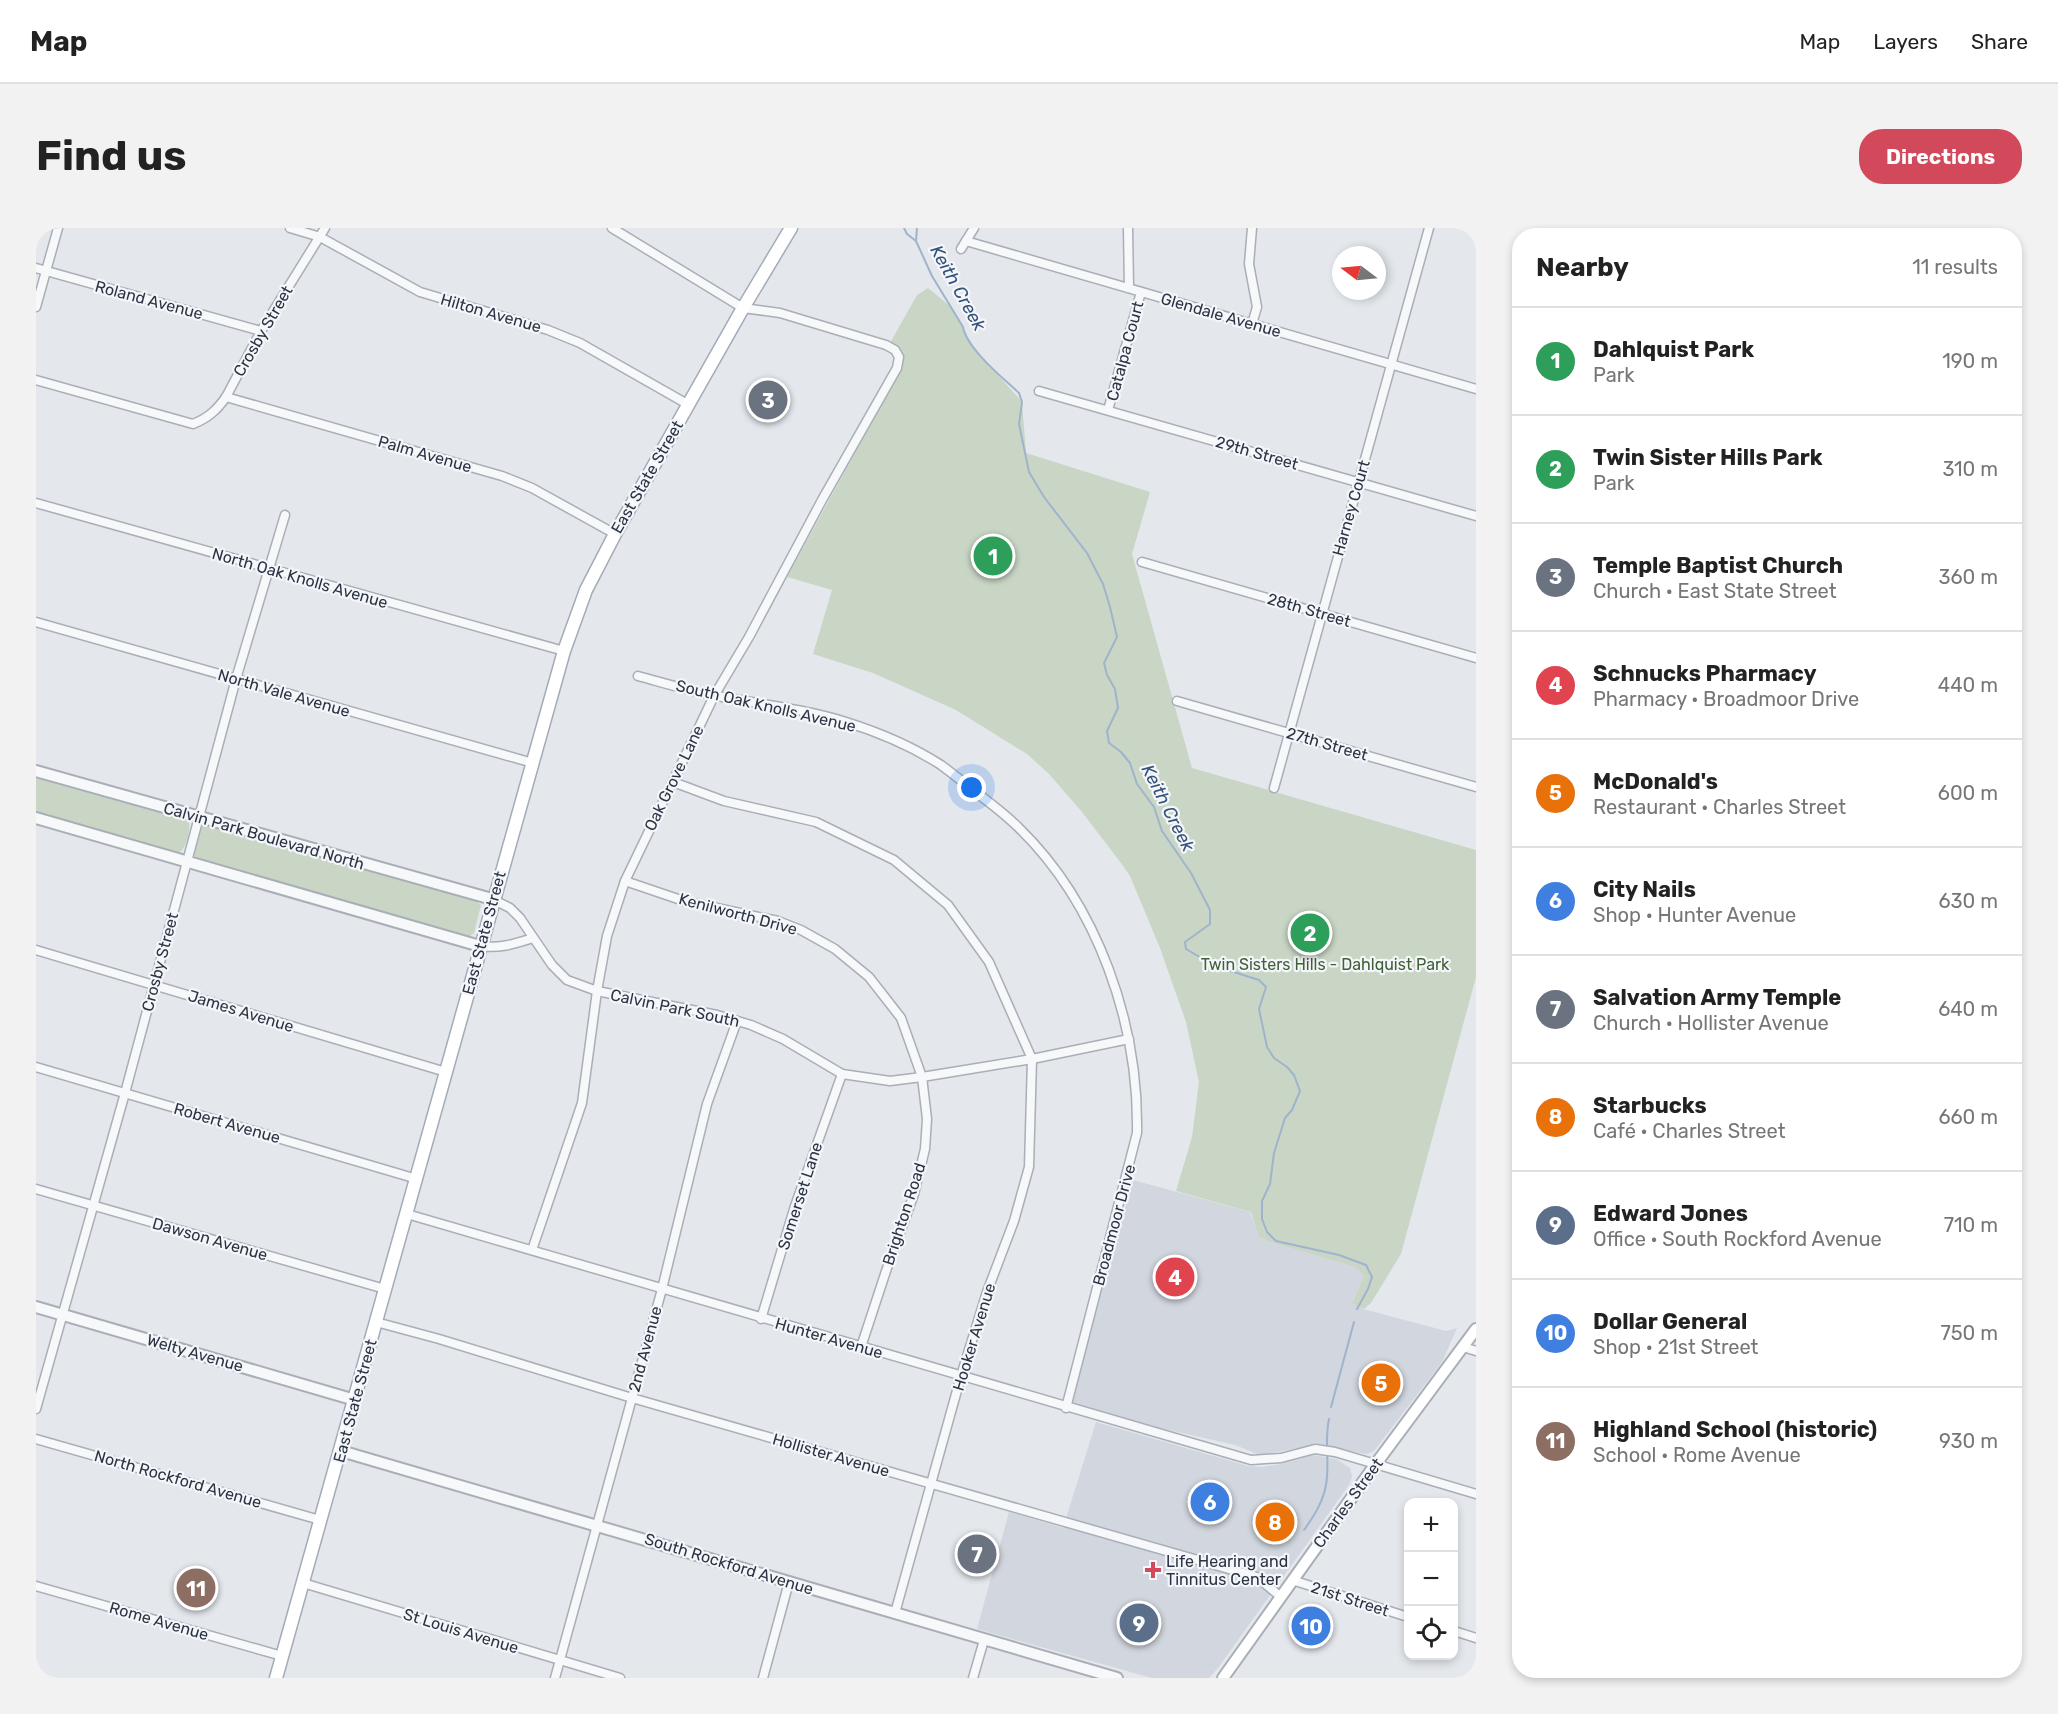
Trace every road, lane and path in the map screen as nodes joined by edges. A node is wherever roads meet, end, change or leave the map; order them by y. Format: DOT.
graph roads {
  1 [pos="58,228"];
  2 [pos="290,228"];
  3 [pos="325,228"];
  4 [pos="612,228"];
  5 [pos="791,228"];
  6 [pos="974,228"];
  7 [pos="1128,228"];
  8 [pos="1252,228"];
  9 [pos="1429,228"];
  10 [pos="320,237"];
  11 [pos="36,268"];
  12 [pos="46,272"];
  13 [pos="1129,288"];
  14 [pos="1141,292"];
  15 [pos="36,307"];
  16 [pos="743,308"];
  17 [pos="1252,324"];
  18 [pos="261,331"];
  19 [pos="1391,365"];
  20 [pos="36,380"];
  21 [pos="1476,389"];
  22 [pos="1039,391"];
  23 [pos="226,397"];
  24 [pos="689,405"];
  25 [pos="1108,410"];
  26 [pos="1359,482"];
  27 [pos="36,503"];
  28 [pos="285,515"];
  29 [pos="1476,516"];
  30 [pos="615,534"];
  31 [pos="1142,562"];
  32 [pos="269,570"];
  33 [pos="1321,614"];
  34 [pos="36,622"];
  35 [pos="564,651"];
  36 [pos="1476,658"];
  37 [pos="638,676"];
  38 [pos="236,680"];
  39 [pos="714,696"];
  40 [pos="1177,701"];
  41 [pos="1289,734"];
  42 [pos="533,763"];
  43 [pos="36,771"];
  44 [pos="673,782"];
  45 [pos="1476,787"];
  46 [pos="1274,788"];
  47 [pos="36,818"];
  48 [pos="199,818"];
  49 [pos="187,861"];
  50 [pos="625,881"];
  51 [pos="492,899"];
  52 [pos="533,938"];
  53 [pos="480,946"];
  54 [pos="36,950"];
  55 [pos="154,984"];
  56 [pos="597,991"];
  57 [pos="737,1021"];
  58 [pos="1129,1039"];
  59 [pos="1032,1059"];
  60 [pos="36,1067"];
  61 [pos="446,1072"];
  62 [pos="842,1074"];
  63 [pos="922,1077"];
  64 [pos="125,1093"];
  65 [pos="417,1179"];
  66 [pos="36,1189"];
  67 [pos="93,1205"];
  68 [pos="407,1214"];
  69 [pos="532,1250"];
  70 [pos="384,1288"];
  71 [pos="662,1289"];
  72 [pos="36,1307"];
  73 [pos="62,1314"];
  74 [pos="761,1319"];
  75 [pos="376,1322"];
  76 [pos="1476,1329"];
  77 [pos="861,1347"];
  78 [pos="1463,1347"];
  79 [pos="1476,1351"];
  80 [pos="961,1376"];
  81 [pos="632,1398"];
  82 [pos="355,1400"];
  83 [pos="1066,1408"];
  84 [pos="36,1409"];
  85 [pos="36,1439"];
  86 [pos="341,1451"];
  87 [pos="1376,1465"];
  88 [pos="931,1484"];
  89 [pos="1476,1494"];
  90 [pos="320,1520"];
  91 [pos="597,1525"];
  92 [pos="1292,1580"];
  93 [pos="789,1582"];
  94 [pos="303,1583"];
  95 [pos="36,1586"];
  96 [pos="1281,1597"];
  97 [pos="895,1613"];
  98 [pos="1404,1616"];
  99 [pos="1458,1632"];
  100 [pos="1476,1638"];
  101 [pos="984,1640"];
  102 [pos="282,1656"];
  103 [pos="559,1660"];
  104 [pos="276,1678"];
  105 [pos="555,1678"];
  106 [pos="620,1678"];
  107 [pos="764,1678"];
  108 [pos="973,1678"];
  109 [pos="1117,1678"];
  110 [pos="1223,1678"];
  1 -- 12 [label="street"];
  2 -- 10 [label="street, Hilton Avenue"];
  3 -- 10 [label="street, Crosby Street"];
  4 -- 16 [label="street"];
  5 -- 16 [label="main road, East State Street"];
  6 -- 13 [label="street, Glendale Avenue"];
  7 -- 13 [label="street"];
  8 -- 17 [label="street"];
  9 -- 19 [label="street, Harney Court"];
  10 -- 18 [label="street, Crosby Street"];
  10 -- 24 [label="street, Hilton Avenue"];
  11 -- 12 [label="street, Roland Avenue"];
  12 -- 15 [label="street"];
  12 -- 18 [label="street, Roland Avenue"];
  13 -- 14 [label="street, Glendale Avenue"];
  14 -- 17 [label="street, Glendale Avenue"];
  14 -- 25 [label="street, Catalpa Court"];
  16 -- 24 [label="main road, East State Street"];
  16 -- 39 [label="street, Oak Grove Lane"];
  17 -- 19 [label="street, Glendale Avenue"];
  18 -- 23 [label="street, Crosby Street"];
  19 -- 21 [label="street, Glendale Avenue"];
  19 -- 26 [label="street, Harney Court"];
  20 -- 23 [label="street, Crosby Street"];
  22 -- 25 [label="street, 29th Street"];
  23 -- 30 [label="street, Palm Avenue"];
  24 -- 30 [label="main road, East State Street"];
  25 -- 26 [label="street, 29th Street"];
  26 -- 29 [label="street, 29th Street"];
  26 -- 33 [label="street, Harney Court"];
  27 -- 32 [label="street, North Oak Knolls Avenue"];
  28 -- 32 [label="street, Crosby Street"];
  30 -- 35 [label="main road, East State Street"];
  31 -- 33 [label="street, 28th Street"];
  32 -- 35 [label="street, North Oak Knolls Avenue"];
  32 -- 38 [label="street, Crosby Street"];
  33 -- 36 [label="street, 28th Street"];
  33 -- 41 [label="street, Harney Court"];
  34 -- 38 [label="street, North Vale Avenue"];
  35 -- 42 [label="main road, East State Street"];
  37 -- 39 [label="street, South Oak Knolls Avenue"];
  38 -- 42 [label="street, North Vale Avenue"];
  38 -- 48 [label="street, Crosby Street"];
  39 -- 44 [label="street, Oak Grove Lane"];
  39 -- 58 [label="street, South Oak Knolls Avenue"];
  40 -- 41 [label="street, 27th Street"];
  41 -- 45 [label="street, 27th Street"];
  41 -- 46 [label="street, Harney Court"];
  42 -- 51 [label="main road, East State Street"];
  43 -- 48 [label="street, Calvin Park Boulevard North"];
  44 -- 50 [label="street, Oak Grove Lane"];
  44 -- 59 [label="street"];
  47 -- 49 [label="street"];
  48 -- 49 [label="street, Crosby Street"];
  48 -- 51 [label="street, Calvin Park Boulevard North"];
  49 -- 53 [label="street"];
  49 -- 55 [label="street, Crosby Street"];
  50 -- 56 [label="street, Oak Grove Lane"];
  50 -- 63 [label="street, Kenilworth Drive"];
  51 -- 52 [label="street, Calvin Park South"];
  51 -- 53 [label="main road, East State Street"];
  52 -- 53 [label="street"];
  52 -- 56 [label="street, Calvin Park South"];
  53 -- 61 [label="main road, East State Street"];
  54 -- 55 [label="street, James Avenue"];
  55 -- 61 [label="street, James Avenue"];
  55 -- 64 [label="street, Crosby Street"];
  56 -- 57 [label="street, Calvin Park South"];
  56 -- 69 [label="street, Oak Grove Lane"];
  57 -- 62 [label="street, Calvin Park South"];
  57 -- 71 [label="street, 2nd Avenue"];
  58 -- 59 [label="street, Calvin Park South"];
  58 -- 83 [label="street, Broadmoor Drive"];
  59 -- 63 [label="street, Calvin Park South"];
  59 -- 80 [label="street, Hooker Avenue"];
  60 -- 64 [label="street, Robert Avenue"];
  61 -- 65 [label="main road, East State Street"];
  62 -- 63 [label="street, Calvin Park South"];
  62 -- 74 [label="street, Somerset Lane"];
  63 -- 77 [label="street, Brighton Road"];
  64 -- 65 [label="street, Robert Avenue"];
  64 -- 67 [label="street, Crosby Street"];
  65 -- 68 [label="main road, East State Street"];
  66 -- 67 [label="street, Dawson Avenue"];
  67 -- 70 [label="street, Dawson Avenue"];
  67 -- 73 [label="street, Crosby Street"];
  68 -- 69 [label="street, Hunter Avenue"];
  68 -- 70 [label="main road, East State Street"];
  69 -- 71 [label="street, Hunter Avenue"];
  70 -- 75 [label="main road, East State Street"];
  71 -- 74 [label="street, Hunter Avenue"];
  71 -- 81 [label="street, 2nd Avenue"];
  72 -- 73 [label="street, Welty Avenue"];
  73 -- 82 [label="street, Welty Avenue"];
  73 -- 84 [label="street, Crosby Street"];
  74 -- 77 [label="street, Hunter Avenue"];
  75 -- 81 [label="street, Hollister Avenue"];
  75 -- 82 [label="main road, East State Street"];
  76 -- 78 [label="main road, Charles Street"];
  77 -- 80 [label="street, Hunter Avenue"];
  78 -- 79 [label="street"];
  78 -- 87 [label="main road, Charles Street"];
  80 -- 83 [label="street, Hunter Avenue"];
  80 -- 88 [label="street, Hooker Avenue"];
  81 -- 88 [label="street, Hollister Avenue"];
  81 -- 91 [label="street, 2nd Avenue"];
  82 -- 86 [label="main road, East State Street"];
  83 -- 87 [label="street, Hunter Avenue"];
  85 -- 90 [label="street, North Rockford Avenue"];
  86 -- 90 [label="main road, East State Street"];
  86 -- 91 [label="street, South Rockford Avenue"];
  87 -- 89 [label="street"];
  87 -- 92 [label="main road, Charles Street"];
  88 -- 96 [label="street, Hollister Avenue"];
  88 -- 97 [label="street, Hooker Avenue"];
  90 -- 94 [label="main road, East State Street"];
  91 -- 93 [label="street, South Rockford Avenue"];
  91 -- 103 [label="street, 2nd Avenue"];
  92 -- 96 [label="main road, Charles Street"];
  92 -- 98 [label="street, 21st Street"];
  93 -- 97 [label="street, South Rockford Avenue"];
  93 -- 107 [label="street"];
  94 -- 102 [label="main road, East State Street"];
  94 -- 103 [label="street, St Louis Avenue"];
  95 -- 102 [label="street, Rome Avenue"];
  96 -- 110 [label="main road, Charles Street"];
  97 -- 101 [label="street, South Rockford Avenue"];
  99 -- 100 [label="street"];
  101 -- 108 [label="street"];
  101 -- 109 [label="street, South Rockford Avenue"];
  102 -- 104 [label="main road, East State Street"];
  103 -- 105 [label="street, 2nd Avenue"];
  103 -- 106 [label="street, St Louis Avenue"];
}
